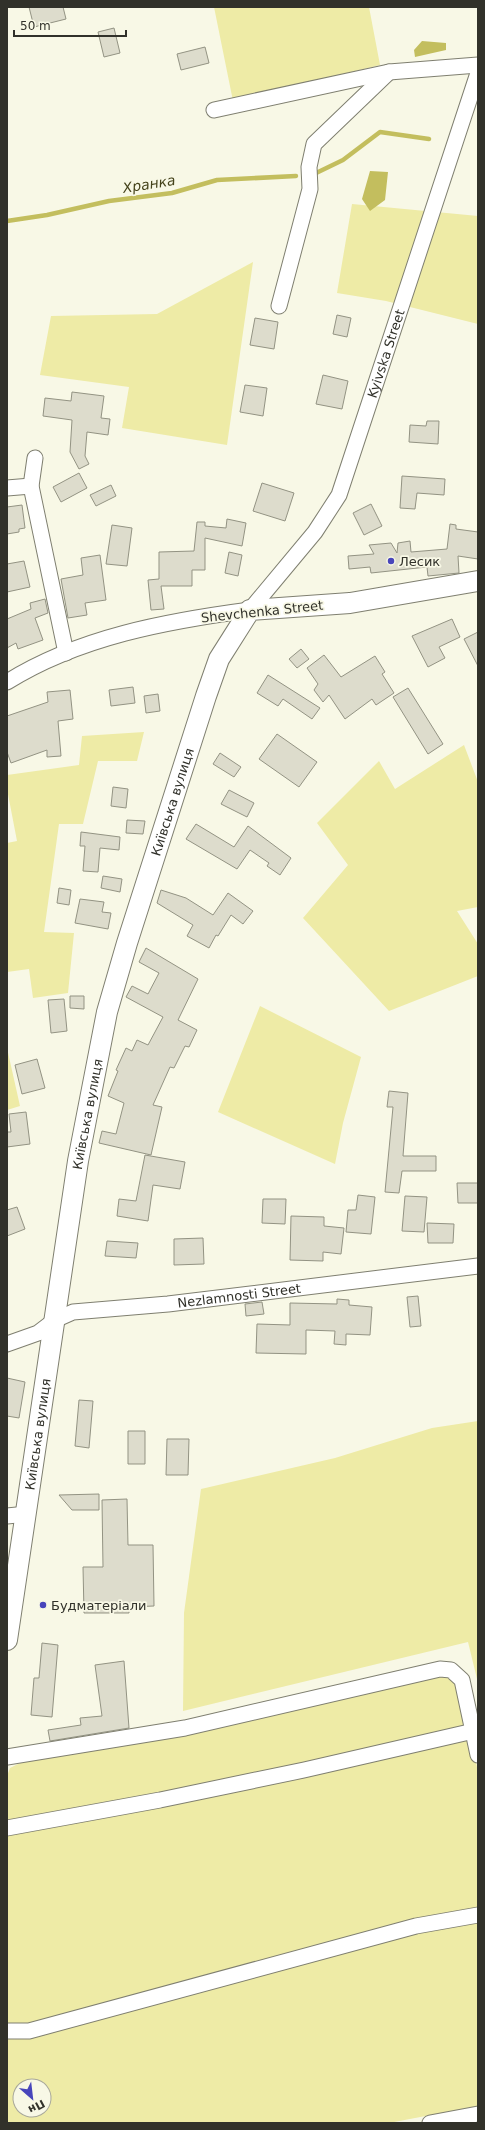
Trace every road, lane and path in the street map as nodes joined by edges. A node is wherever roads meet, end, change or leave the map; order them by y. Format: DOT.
graph roads {
  1 [pos="478,65"];
  2 [pos="389,72"];
  3 [pos="477,79"];
  4 [pos="214,110"];
  5 [pos="279,306"];
  6 [pos="35,458"];
  7 [pos="31,486"];
  8 [pos="7,488"];
  9 [pos="478,581"];
  10 [pos="250,610"];
  11 [pos="66,653"];
  12 [pos="7,682"];
  13 [pos="478,1266"];
  14 [pos="55,1320"];
  15 [pos="7,1344"];
  16 [pos="27,1514"];
  17 [pos="7,1516"];
  18 [pos="7,1640"];
  19 [pos="476,1730"];
  20 [pos="478,1755"];
  21 [pos="7,1757"];
  22 [pos="7,1828"];
  23 [pos="478,1915"];
  24 [pos="7,2031"];
  25 [pos="478,2114"];
  26 [pos="430,2123"];
  1 -- 2 [label="street"];
  2 -- 4 [label="street"];
  2 -- 5 [label="street"];
  3 -- 10 [label="street, Kyivska Street"];
  6 -- 7 [label="street"];
  7 -- 8 [label="street"];
  7 -- 11 [label="street"];
  9 -- 10 [label="main road, Shevchenka Street"];
  10 -- 11 [label="street, Shevchenka Street"];
  10 -- 14 [label="main road, Київська вулиця"];
  11 -- 12 [label="street, Shevchenka Street"];
  13 -- 14 [label="street, Nezlamnosti Street"];
  14 -- 15 [label="street, Nezlamnosti Street"];
  14 -- 16 [label="main road, Київська вулиця"];
  16 -- 17 [label="street"];
  16 -- 18 [label="main road, Київська вулиця"];
  19 -- 20 [label="street"];
  19 -- 21 [label="street"];
  19 -- 22 [label="street"];
  23 -- 24 [label="street"];
  25 -- 26 [label="street"];
}
